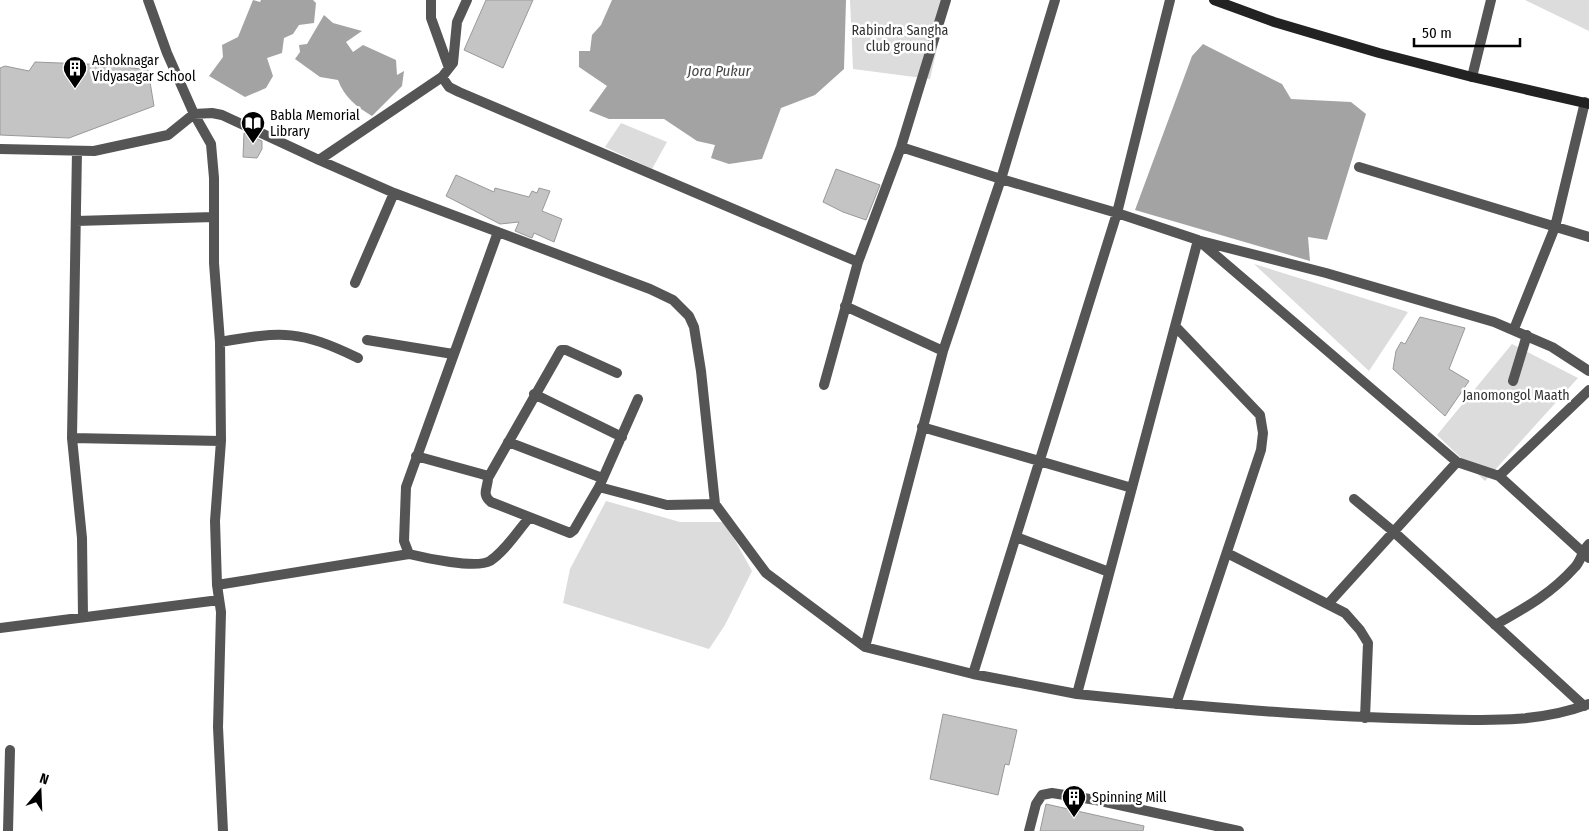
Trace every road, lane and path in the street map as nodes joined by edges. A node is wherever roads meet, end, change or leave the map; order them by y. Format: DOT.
graph roads {
  1 [pos="148,0"];
  2 [pos="431,0"];
  3 [pos="466,0"];
  4 [pos="946,0"];
  5 [pos="1055,0"];
  6 [pos="1170,0"];
  7 [pos="1214,0"];
  8 [pos="1491,0"];
  9 [pos="445,72"];
  10 [pos="1472,77"];
  11 [pos="1587,103"];
  12 [pos="194,114"];
  13 [pos="901,147"];
  14 [pos="0,149"];
  15 [pos="77,151"];
  16 [pos="319,160"];
  17 [pos="1359,167"];
  18 [pos="1001,179"];
  19 [pos="394,193"];
  20 [pos="1117,213"];
  21 [pos="214,217"];
  22 [pos="76,221"];
  23 [pos="1555,226"];
  24 [pos="498,232"];
  25 [pos="1589,236"];
  26 [pos="1198,240"];
  27 [pos="858,262"];
  28 [pos="355,283"];
  29 [pos="845,306"];
  30 [pos="1175,326"];
  31 [pos="1514,330"];
  32 [pos="1527,335"];
  33 [pos="367,340"];
  34 [pos="220,342"];
  35 [pos="943,352"];
  36 [pos="453,354"];
  37 [pos="358,358"];
  38 [pos="1589,371"];
  39 [pos="617,373"];
  40 [pos="1513,381"];
  41 [pos="824,385"];
  42 [pos="1589,390"];
  43 [pos="534,394"];
  44 [pos="638,399"];
  45 [pos="922,427"];
  46 [pos="622,437"];
  47 [pos="72,438"];
  48 [pos="221,440"];
  49 [pos="508,442"];
  50 [pos="416,456"];
  51 [pos="1039,462"];
  52 [pos="1457,462"];
  53 [pos="1499,476"];
  54 [pos="488,478"];
  55 [pos="600,482"];
  56 [pos="1132,488"];
  57 [pos="1354,499"];
  58 [pos="716,504"];
  59 [pos="529,518"];
  60 [pos="1394,532"];
  61 [pos="1016,537"];
  62 [pos="1587,551"];
  63 [pos="1227,553"];
  64 [pos="409,554"];
  65 [pos="1109,572"];
  66 [pos="217,585"];
  67 [pos="219,600"];
  68 [pos="1328,604"];
  69 [pos="84,617"];
  70 [pos="1495,625"];
  71 [pos="0,628"];
  72 [pos="865,647"];
  73 [pos="973,674"];
  74 [pos="1077,694"];
  75 [pos="1176,704"];
  76 [pos="1587,705"];
  77 [pos="1365,718"];
  78 [pos="10,750"];
  79 [pos="8,831"];
  80 [pos="223,831"];
  81 [pos="1029,831"];
  82 [pos="1239,831"];
  1 -- 12 [label="street"];
  2 -- 9 [label="street"];
  3 -- 9 [label="street"];
  4 -- 13 [label="street"];
  5 -- 18 [label="street"];
  6 -- 20 [label="street"];
  7 -- 10 [label="main road"];
  8 -- 10 [label="street"];
  9 -- 16 [label="street"];
  9 -- 27 [label="street"];
  10 -- 11 [label="main road"];
  11 -- 23 [label="street"];
  12 -- 15 [label="street"];
  12 -- 16 [label="street"];
  12 -- 21 [label="street"];
  13 -- 18 [label="street"];
  13 -- 27 [label="street"];
  14 -- 15 [label="street"];
  15 -- 22 [label="street"];
  16 -- 19 [label="street"];
  17 -- 23 [label="street"];
  18 -- 20 [label="street"];
  18 -- 35 [label="street"];
  19 -- 24 [label="street"];
  19 -- 28 [label="street"];
  20 -- 26 [label="street"];
  20 -- 51 [label="street"];
  21 -- 22 [label="street"];
  21 -- 34 [label="street"];
  22 -- 47 [label="street"];
  23 -- 25 [label="street"];
  23 -- 31 [label="street"];
  24 -- 36 [label="street"];
  24 -- 58 [label="street"];
  26 -- 30 [label="street"];
  26 -- 31 [label="street"];
  26 -- 52 [label="street"];
  27 -- 29 [label="street"];
  29 -- 35 [label="street"];
  29 -- 41 [label="street"];
  30 -- 56 [label="street"];
  30 -- 63 [label="street"];
  31 -- 32 [label="street"];
  32 -- 38 [label="street"];
  32 -- 40 [label="street"];
  33 -- 36 [label="street"];
  34 -- 37 [label="street"];
  34 -- 48 [label="street"];
  35 -- 45 [label="street"];
  36 -- 50 [label="street"];
  39 -- 43 [label="street"];
  42 -- 53 [label="street"];
  43 -- 46 [label="street"];
  43 -- 49 [label="street"];
  44 -- 46 [label="street"];
  45 -- 51 [label="street"];
  45 -- 72 [label="street"];
  46 -- 55 [label="street"];
  47 -- 48 [label="street"];
  47 -- 69 [label="street"];
  48 -- 66 [label="street"];
  49 -- 54 [label="street"];
  49 -- 55 [label="street"];
  50 -- 54 [label="street"];
  50 -- 64 [label="street"];
  51 -- 56 [label="street"];
  51 -- 61 [label="street"];
  52 -- 53 [label="street"];
  52 -- 60 [label="street"];
  53 -- 62 [label="street"];
  54 -- 59 [label="street"];
  55 -- 58 [label="street"];
  55 -- 59 [label="street"];
  56 -- 65 [label="street"];
  57 -- 60 [label="street"];
  58 -- 72 [label="street"];
  59 -- 64 [label="street"];
  60 -- 68 [label="street"];
  60 -- 70 [label="street"];
  61 -- 65 [label="street"];
  61 -- 73 [label="street"];
  62 -- 70 [label="street"];
  63 -- 68 [label="street"];
  63 -- 75 [label="street"];
  64 -- 66 [label="street"];
  65 -- 74 [label="street"];
  66 -- 67 [label="street"];
  67 -- 69 [label="street"];
  67 -- 80 [label="street"];
  68 -- 77 [label="street"];
  69 -- 71 [label="street"];
  70 -- 76 [label="street"];
  72 -- 73 [label="street"];
  73 -- 74 [label="street"];
  74 -- 75 [label="street"];
  75 -- 77 [label="street"];
  76 -- 77 [label="street"];
  78 -- 79 [label="street"];
  81 -- 82 [label="street"];
}
